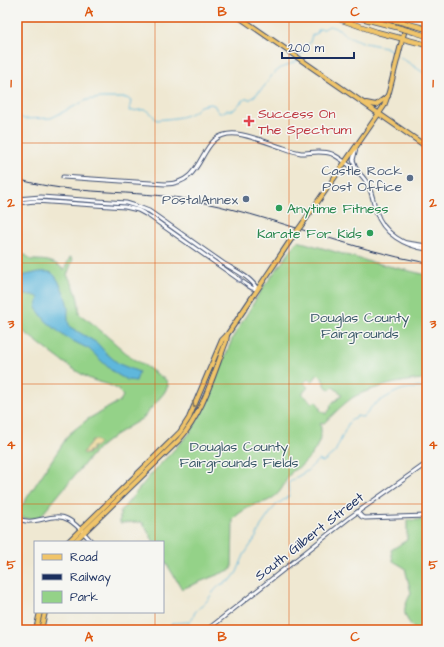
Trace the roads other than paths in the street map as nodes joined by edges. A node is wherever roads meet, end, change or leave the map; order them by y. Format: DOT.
graph roads {
  1 [pos="239,17"];
  2 [pos="333,17"];
  3 [pos="357,17"];
  4 [pos="382,17"];
  5 [pos="408,17"];
  6 [pos="427,29"];
  7 [pos="427,36"];
  8 [pos="402,39"];
  9 [pos="427,45"];
  10 [pos="388,96"];
  11 [pos="363,103"];
  12 [pos="379,114"];
  13 [pos="357,145"];
  14 [pos="427,147"];
  15 [pos="344,163"];
  16 [pos="358,173"];
  17 [pos="63,177"];
  18 [pos="17,199"];
  19 [pos="17,203"];
  20 [pos="427,248"];
  21 [pos="257,289"];
  22 [pos="427,463"];
  23 [pos="358,512"];
  24 [pos="427,516"];
  25 [pos="17,518"];
  26 [pos="81,531"];
  27 [pos="69,541"];
  28 [pos="75,541"];
  29 [pos="91,541"];
  30 [pos="40,613"];
  31 [pos="45,613"];
  32 [pos="36,630"];
  33 [pos="41,630"];
  34 [pos="207,630"];
  1 -- 11 [label="main road"];
  2 -- 8 [label="highway"];
  3 -- 7 [label="highway, bridge"];
  4 -- 6 [label="highway, bridge"];
  5 -- 8 [label="main road"];
  8 -- 9 [label="highway"];
  8 -- 10 [label="main road"];
  10 -- 11 [label="main road"];
  10 -- 12 [label="main road"];
  11 -- 12 [label="main road"];
  12 -- 13 [label="main road"];
  12 -- 14 [label="main road"];
  13 -- 15 [label="main road"];
  13 -- 16 [label="street"];
  15 -- 16 [label="street"];
  15 -- 17 [label="street"];
  15 -- 21 [label="main road, bridge"];
  16 -- 20 [label="street"];
  18 -- 21 [label="street"];
  19 -- 21 [label="street, one-way"];
  21 -- 26 [label="main road"];
  22 -- 23 [label="street, South Gilbert Street"];
  23 -- 24 [label="street"];
  23 -- 34 [label="street, South Gilbert Street"];
  25 -- 26 [label="street"];
  26 -- 27 [label="main road"];
  26 -- 28 [label="main road"];
  26 -- 29 [label="street"];
  30 -- 32 [label="main road"];
  31 -- 33 [label="main road"];
}
